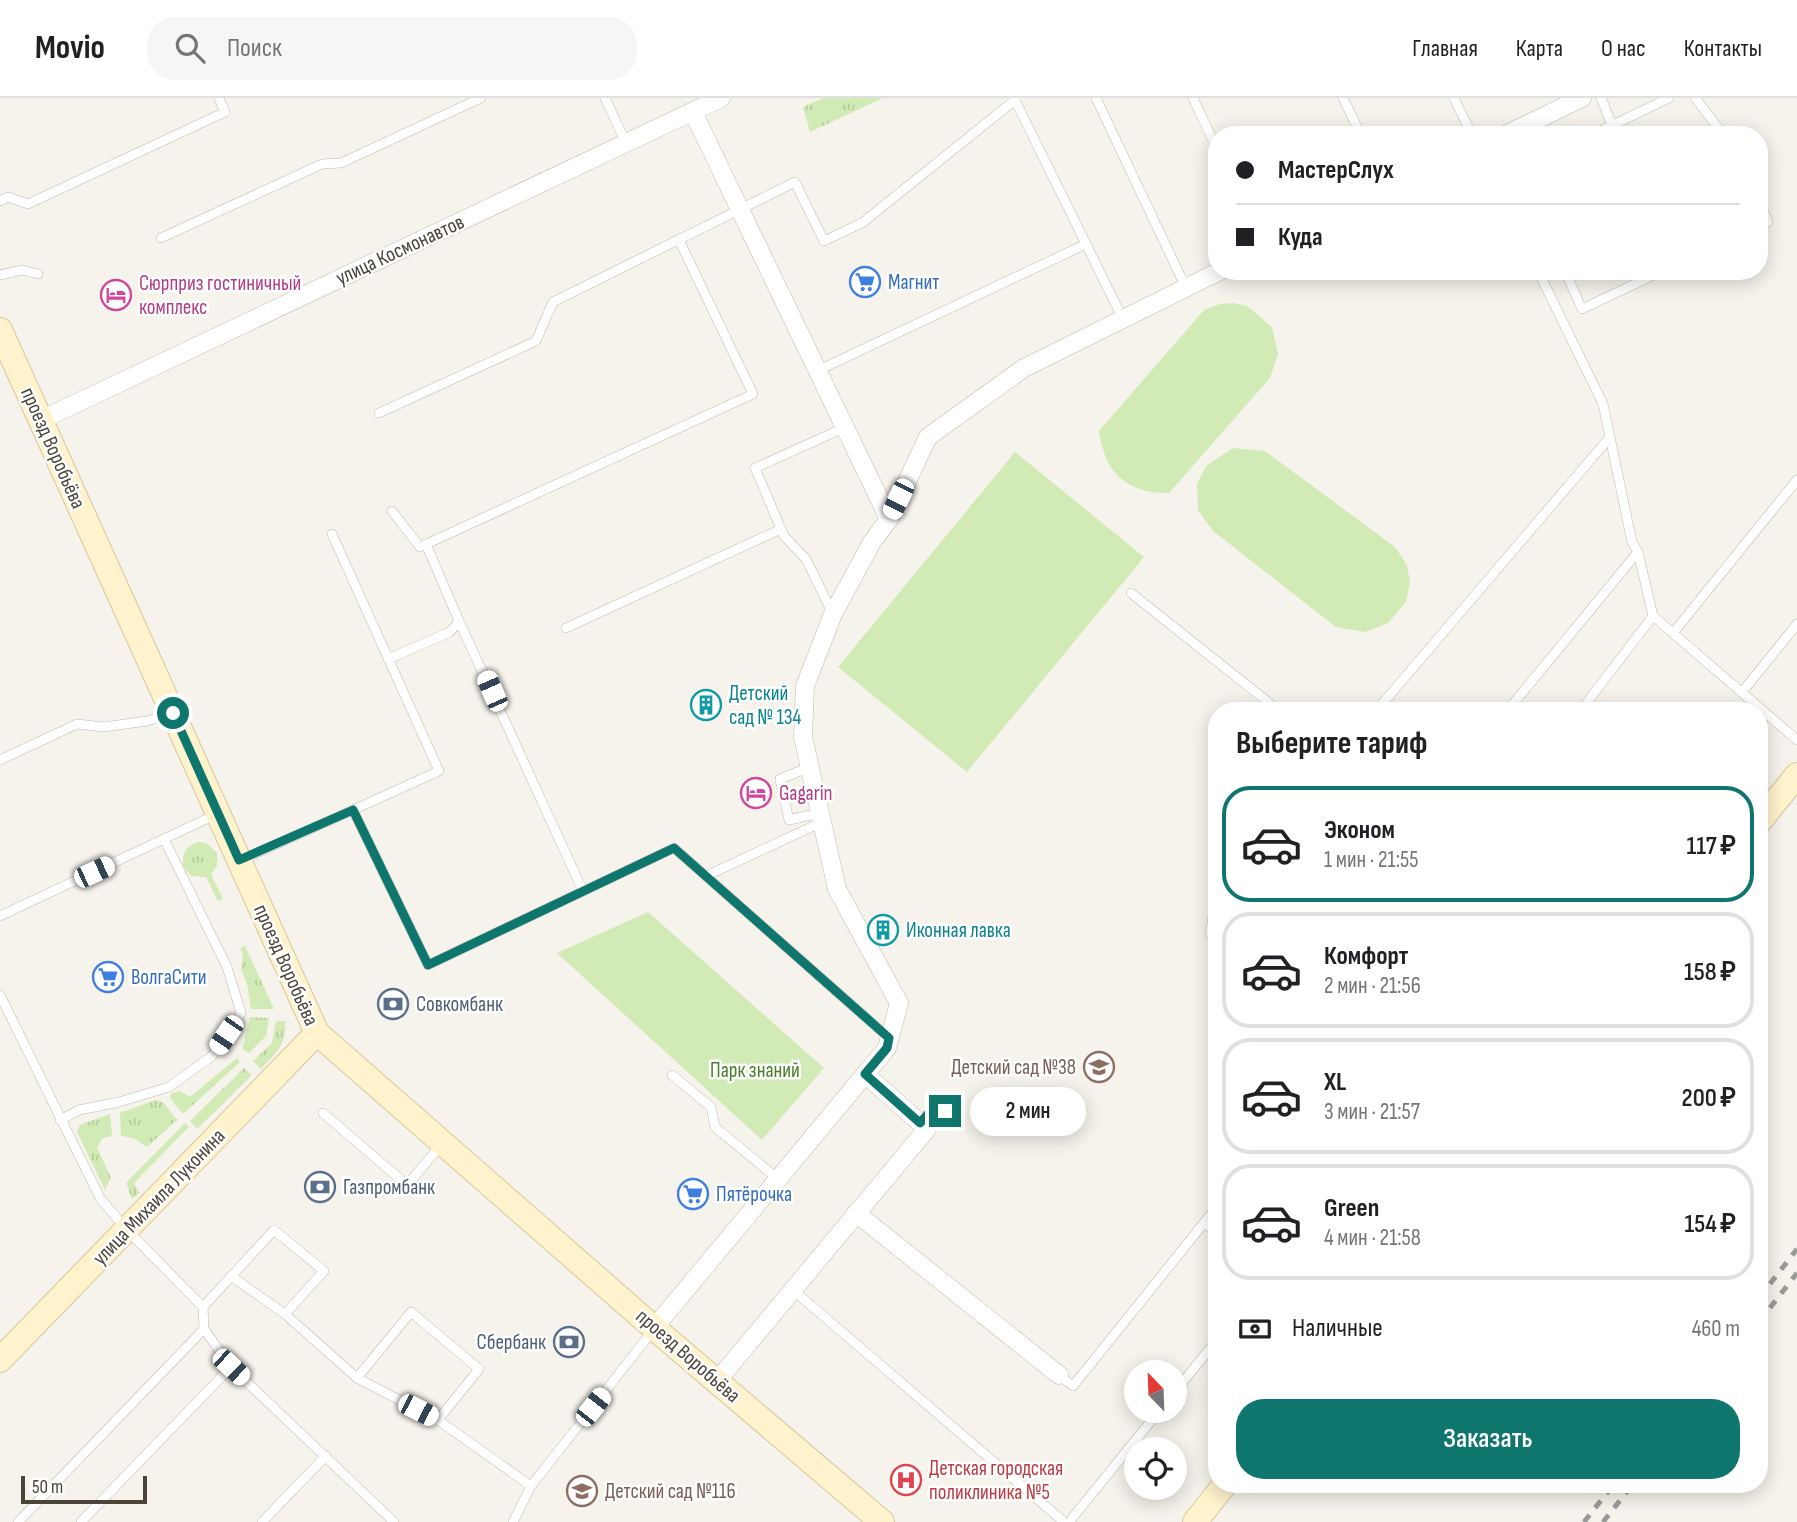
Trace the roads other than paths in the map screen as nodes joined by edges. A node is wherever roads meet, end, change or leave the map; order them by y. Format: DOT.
graph roads {
  1 [pos="219,98"];
  2 [pos="481,98"];
  3 [pos="604,98"];
  4 [pos="722,98"];
  5 [pos="1096,98"];
  6 [pos="1193,98"];
  7 [pos="1343,98"];
  8 [pos="1454,98"];
  9 [pos="1581,98"];
  10 [pos="1601,98"];
  11 [pos="1669,98"];
  12 [pos="1695,98"];
  13 [pos="1015,99"];
  14 [pos="694,111"];
  15 [pos="1612,125"];
  16 [pos="1356,126"];
  17 [pos="1468,126"];
  18 [pos="1523,126"];
  19 [pos="1717,126"];
  20 [pos="1208,130"];
  21 [pos="626,143"];
  22 [pos="0,201"];
  23 [pos="739,208"];
  24 [pos="161,238"];
  25 [pos="679,240"];
  26 [pos="1086,244"];
  27 [pos="38,274"];
  28 [pos="0,275"];
  29 [pos="1208,277"];
  30 [pos="1542,280"];
  31 [pos="1569,280"];
  32 [pos="1643,280"];
  33 [pos="1186,288"];
  34 [pos="1123,319"];
  35 [pos="0,330"];
  36 [pos="819,370"];
  37 [pos="380,413"];
  38 [pos="41,420"];
  39 [pos="846,427"];
  40 [pos="1610,437"];
  41 [pos="1797,480"];
  42 [pos="392,511"];
  43 [pos="889,519"];
  44 [pos="781,529"];
  45 [pos="332,534"];
  46 [pos="426,544"];
  47 [pos="1638,552"];
  48 [pos="1131,593"];
  49 [pos="832,614"];
  50 [pos="1653,616"];
  51 [pos="459,621"];
  52 [pos="1797,624"];
  53 [pos="566,628"];
  54 [pos="1673,633"];
  55 [pos="388,659"];
  56 [pos="1743,691"];
  57 [pos="1268,702"];
  58 [pos="1384,702"];
  59 [pos="1515,702"];
  60 [pos="1587,702"];
  61 [pos="1755,702"];
  62 [pos="173,713"];
  63 [pos="1768,714"];
  64 [pos="1797,740"];
  65 [pos="0,760"];
  66 [pos="810,767"];
  67 [pos="1797,775"];
  68 [pos="353,810"];
  69 [pos="1768,811"];
  70 [pos="218,814"];
  71 [pos="821,818"];
  72 [pos="164,839"];
  73 [pos="239,860"];
  74 [pos="706,876"];
  75 [pos="583,891"];
  76 [pos="0,916"];
  77 [pos="0,995"];
  78 [pos="317,1033"];
  79 [pos="889,1038"];
  80 [pos="865,1074"];
  81 [pos="672,1075"];
  82 [pos="945,1111"];
  83 [pos="323,1113"];
  84 [pos="60,1120"];
  85 [pos="920,1123"];
  86 [pos="443,1143"];
  87 [pos="778,1179"];
  88 [pos="856,1213"];
  89 [pos="1208,1218"];
  90 [pos="1204,1223"];
  91 [pos="1208,1226"];
  92 [pos="127,1230"];
  93 [pos="231,1276"];
  94 [pos="793,1290"];
  95 [pos="202,1307"];
  96 [pos="285,1314"];
  97 [pos="654,1328"];
  98 [pos="204,1329"];
  99 [pos="1208,1351"];
  100 [pos="0,1360"];
  101 [pos="231,1367"];
  102 [pos="1059,1375"];
  103 [pos="1187,1377"];
  104 [pos="357,1378"];
  105 [pos="717,1381"];
  106 [pos="438,1420"];
  107 [pos="1149,1423"];
  108 [pos="326,1456"];
  109 [pos="531,1486"];
  110 [pos="1219,1493"];
  111 [pos="18,1522"];
  112 [pos="81,1522"];
  113 [pos="262,1522"];
  114 [pos="394,1522"];
  115 [pos="513,1522"];
  116 [pos="882,1522"];
  117 [pos="1067,1522"];
  118 [pos="1195,1522"];
  1 -- 22 [label="lane"];
  2 -- 24 [label="lane"];
  3 -- 21 [label="lane"];
  4 -- 14 [label="street, улица Космонавтов"];
  5 -- 33 [label="lane"];
  6 -- 20 [label="lane"];
  7 -- 16 [label="lane"];
  8 -- 17 [label="lane"];
  9 -- 18 [label="street"];
  10 -- 15 [label="lane"];
  11 -- 15 [label="lane"];
  12 -- 19 [label="lane"];
  13 -- 23 [label="lane"];
  13 -- 26 [label="lane"];
  14 -- 21 [label="street, улица Космонавтов"];
  14 -- 23 [label="street"];
  21 -- 38 [label="street, улица Космонавтов"];
  23 -- 25 [label="lane"];
  23 -- 36 [label="street"];
  25 -- 37 [label="lane"];
  25 -- 46 [label="lane"];
  26 -- 34 [label="lane"];
  26 -- 36 [label="lane"];
  27 -- 28 [label="lane"];
  29 -- 33 [label="street"];
  30 -- 40 [label="lane"];
  31 -- 32 [label="lane"];
  33 -- 34 [label="street"];
  34 -- 43 [label="street"];
  35 -- 38 [label="main road, проезд Воробьёва"];
  36 -- 39 [label="street"];
  38 -- 62 [label="main road, проезд Воробьёва"];
  39 -- 43 [label="street"];
  39 -- 44 [label="lane"];
  40 -- 47 [label="lane"];
  40 -- 58 [label="lane"];
  41 -- 54 [label="lane"];
  42 -- 46 [label="lane"];
  43 -- 49 [label="street"];
  44 -- 49 [label="lane"];
  44 -- 53 [label="lane"];
  45 -- 55 [label="lane"];
  46 -- 51 [label="lane"];
  47 -- 50 [label="lane"];
  47 -- 59 [label="lane"];
  48 -- 57 [label="lane"];
  49 -- 66 [label="street"];
  50 -- 54 [label="lane"];
  50 -- 60 [label="lane"];
  51 -- 55 [label="lane"];
  51 -- 75 [label="lane"];
  52 -- 56 [label="lane"];
  54 -- 56 [label="lane"];
  55 -- 68 [label="lane"];
  56 -- 61 [label="lane"];
  62 -- 65 [label="lane"];
  62 -- 70 [label="main road, проезд Воробьёва"];
  63 -- 64 [label="lane"];
  66 -- 71 [label="street"];
  66 -- 71 [label="lane"];
  67 -- 69 [label="main road"];
  68 -- 73 [label="lane"];
  68 -- 75 [label="lane"];
  70 -- 72 [label="lane"];
  70 -- 73 [label="main road, проезд Воробьёва"];
  71 -- 74 [label="lane"];
  71 -- 79 [label="street"];
  72 -- 76 [label="lane"];
  72 -- 84 [label="lane"];
  73 -- 78 [label="main road, проезд Воробьёва"];
  74 -- 75 [label="lane"];
  74 -- 79 [label="lane"];
  77 -- 84 [label="lane"];
  78 -- 86 [label="main road, проезд Воробьёва"];
  78 -- 92 [label="main road, улица Михаила Луконина"];
  79 -- 80 [label="street"];
  80 -- 85 [label="street"];
  80 -- 87 [label="street"];
  81 -- 87 [label="lane"];
  82 -- 85 [label="lane"];
  83 -- 86 [label="lane"];
  84 -- 92 [label="lane"];
  85 -- 88 [label="street"];
  86 -- 97 [label="main road, проезд Воробьёва"];
  87 -- 97 [label="street"];
  88 -- 94 [label="street"];
  88 -- 102 [label="street"];
  89 -- 90 [label="lane"];
  90 -- 91 [label="lane"];
  90 -- 102 [label="lane"];
  92 -- 95 [label="lane"];
  92 -- 100 [label="main road, улица Михаила Луконина"];
  93 -- 95 [label="lane"];
  93 -- 96 [label="lane"];
  93 -- 96 [label="lane"];
  94 -- 105 [label="street"];
  94 -- 117 [label="lane"];
  95 -- 98 [label="lane"];
  96 -- 104 [label="lane"];
  97 -- 105 [label="main road, проезд Воробьёва"];
  97 -- 109 [label="lane"];
  98 -- 101 [label="lane"];
  98 -- 111 [label="lane"];
  99 -- 103 [label="lane"];
  101 -- 108 [label="lane"];
  101 -- 112 [label="lane"];
  104 -- 106 [label="lane"];
  104 -- 106 [label="lane"];
  105 -- 116 [label="main road, проезд Воробьёва"];
  106 -- 109 [label="lane"];
  107 -- 117 [label="lane"];
  108 -- 113 [label="lane"];
  108 -- 114 [label="lane"];
  109 -- 115 [label="lane"];
  110 -- 118 [label="main road"];
}
